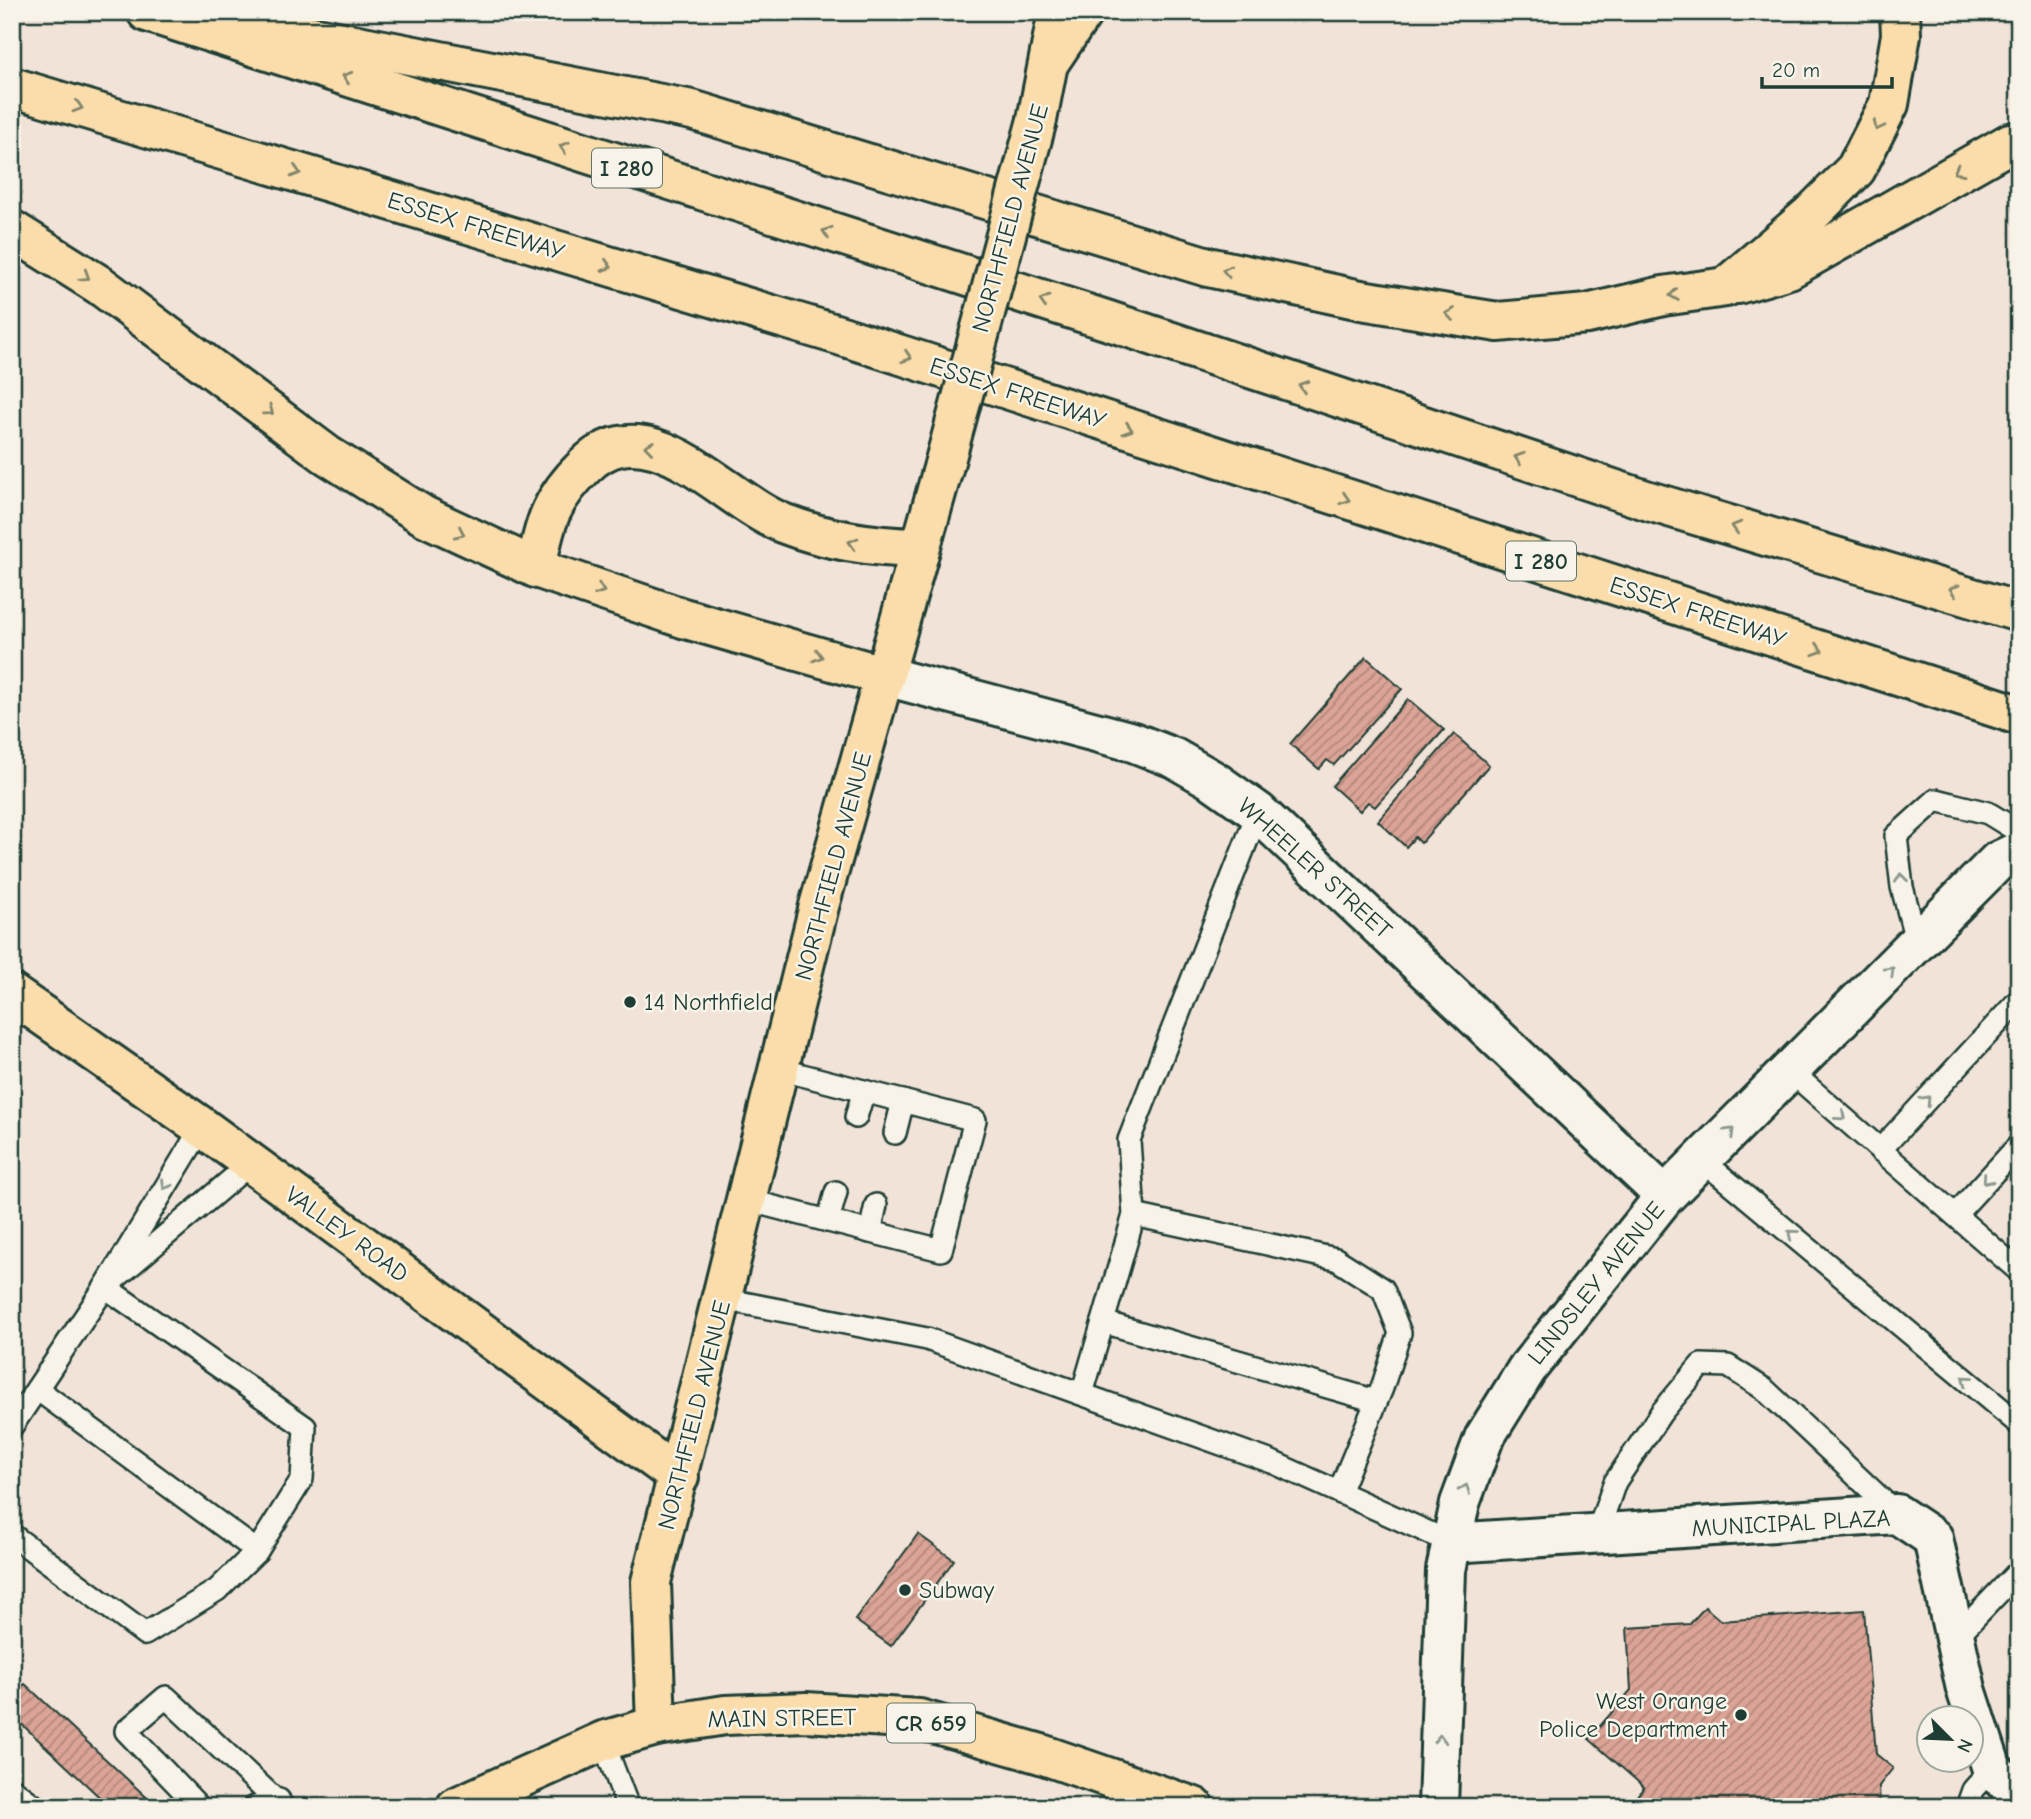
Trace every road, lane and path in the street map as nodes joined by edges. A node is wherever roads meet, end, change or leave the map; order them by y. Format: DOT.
graph roads {
  1 [pos="146,12"];
  2 [pos="187,12"];
  3 [pos="1058,12"];
  4 [pos="1083,12"];
  5 [pos="1900,12"];
  6 [pos="1050,61"];
  7 [pos="12,87"];
  8 [pos="2019,141"];
  9 [pos="12,230"];
  10 [pos="1726,287"];
  11 [pos="920,548"];
  12 [pos="536,568"];
  13 [pos="2019,612"];
  14 [pos="885,676"];
  15 [pos="2019,715"];
  16 [pos="1258,812"];
  17 [pos="2019,832"];
  18 [pos="2019,851"];
  19 [pos="1917,944"];
  20 [pos="12,994"];
  21 [pos="2019,1000"];
  22 [pos="779,1069"];
  23 [pos="1790,1072"];
  24 [pos="864,1091"];
  25 [pos="903,1101"];
  26 [pos="856,1117"];
  27 [pos="202,1127"];
  28 [pos="895,1133"];
  29 [pos="2019,1145"];
  30 [pos="1880,1150"];
  31 [pos="1702,1160"];
  32 [pos="251,1163"];
  33 [pos="836,1192"];
  34 [pos="1665,1196"];
  35 [pos="747,1200"];
  36 [pos="876,1205"];
  37 [pos="1134,1215"];
  38 [pos="1955,1215"];
  39 [pos="828,1221"];
  40 [pos="870,1232"];
  41 [pos="2019,1271"];
  42 [pos="105,1287"];
  43 [pos="723,1298"];
  44 [pos="1103,1322"];
  45 [pos="37,1389"];
  46 [pos="1082,1394"];
  47 [pos="1377,1401"];
  48 [pos="2019,1424"];
  49 [pos="12,1426"];
  50 [pos="679,1477"];
  51 [pos="1339,1492"];
  52 [pos="1897,1514"];
  53 [pos="1597,1534"];
  54 [pos="12,1535"];
  55 [pos="1452,1543"];
  56 [pos="257,1551"];
  57 [pos="2019,1571"];
  58 [pos="1955,1638"];
  59 [pos="656,1726"];
  60 [pos="603,1741"];
  61 [pos="2009,1777"];
  62 [pos="12,1789"];
  63 [pos="281,1803"];
  64 [pos="36,1807"];
  65 [pos="199,1807"];
  66 [pos="255,1807"];
  67 [pos="456,1807"];
  68 [pos="628,1807"];
  69 [pos="1194,1807"];
  70 [pos="1438,1807"];
  71 [pos="1967,1807"];
  13 -- 1 [label="main road, I 280, one-way"];
  10 -- 2 [label="main road, one-way"];
  3 -- 6 [label="main road, NORTHFIELD AVENUE"];
  4 -- 6 [label="main road"];
  5 -- 10 [label="main road, one-way"];
  6 -- 11 [label="main road, NORTHFIELD AVENUE, bridge"];
  7 -- 15 [label="main road, ESSEX FREEWAY / I 280, one-way"];
  8 -- 10 [label="main road, one-way"];
  9 -- 12 [label="main road, one-way"];
  11 -- 12 [label="main road, one-way"];
  11 -- 14 [label="main road, NORTHFIELD AVENUE"];
  12 -- 14 [label="main road, one-way"];
  14 -- 16 [label="street, WHEELER STREET"];
  14 -- 22 [label="main road, NORTHFIELD AVENUE"];
  16 -- 34 [label="street, WHEELER STREET"];
  16 -- 37 [label="lane"];
  19 -- 17 [label="lane, one-way"];
  18 -- 19 [label="street, LINDSLEY AVENUE"];
  23 -- 19 [label="street, LINDSLEY AVENUE, one-way"];
  20 -- 27 [label="main road, VALLEY ROAD"];
  30 -- 21 [label="lane, one-way"];
  22 -- 24 [label="lane"];
  22 -- 35 [label="main road, NORTHFIELD AVENUE"];
  23 -- 30 [label="lane, one-way"];
  31 -- 23 [label="street, LINDSLEY AVENUE, one-way"];
  24 -- 25 [label="lane"];
  24 -- 26 [label="lane"];
  25 -- 28 [label="lane"];
  25 -- 40 [label="lane"];
  27 -- 32 [label="main road, VALLEY ROAD"];
  27 -- 42 [label="lane, one-way"];
  29 -- 38 [label="lane, one-way"];
  30 -- 38 [label="lane"];
  31 -- 34 [label="street, LINDSLEY AVENUE"];
  48 -- 31 [label="lane, one-way"];
  32 -- 42 [label="lane"];
  32 -- 50 [label="main road, VALLEY ROAD"];
  33 -- 39 [label="lane"];
  55 -- 34 [label="street, LINDSLEY AVENUE, one-way"];
  35 -- 39 [label="lane"];
  35 -- 43 [label="main road, NORTHFIELD AVENUE"];
  36 -- 40 [label="lane"];
  37 -- 44 [label="lane"];
  37 -- 47 [label="lane"];
  38 -- 41 [label="lane"];
  39 -- 40 [label="lane"];
  42 -- 45 [label="lane"];
  42 -- 56 [label="lane"];
  43 -- 46 [label="lane"];
  43 -- 50 [label="main road, NORTHFIELD AVENUE"];
  44 -- 46 [label="lane"];
  44 -- 47 [label="lane"];
  45 -- 49 [label="lane"];
  45 -- 56 [label="lane"];
  46 -- 51 [label="lane"];
  47 -- 51 [label="lane"];
  50 -- 59 [label="main road, NORTHFIELD AVENUE"];
  51 -- 55 [label="lane"];
  52 -- 53 [label="street, MUNICIPAL PLAZA"];
  52 -- 53 [label="lane"];
  52 -- 58 [label="street, MUNICIPAL PLAZA"];
  53 -- 55 [label="street, MUNICIPAL PLAZA"];
  54 -- 56 [label="lane"];
  70 -- 55 [label="street, LINDSLEY AVENUE, one-way"];
  57 -- 58 [label="lane"];
  58 -- 61 [label="street, MUNICIPAL PLAZA"];
  59 -- 60 [label="main road, MAIN STREET / CR 659"];
  59 -- 69 [label="main road, MAIN STREET / CR 659"];
  60 -- 67 [label="main road, MAIN STREET / CR 659"];
  60 -- 68 [label="lane"];
  61 -- 71 [label="lane"];
  62 -- 64 [label="lane"];
  63 -- 65 [label="lane"];
  63 -- 66 [label="lane"];
}
